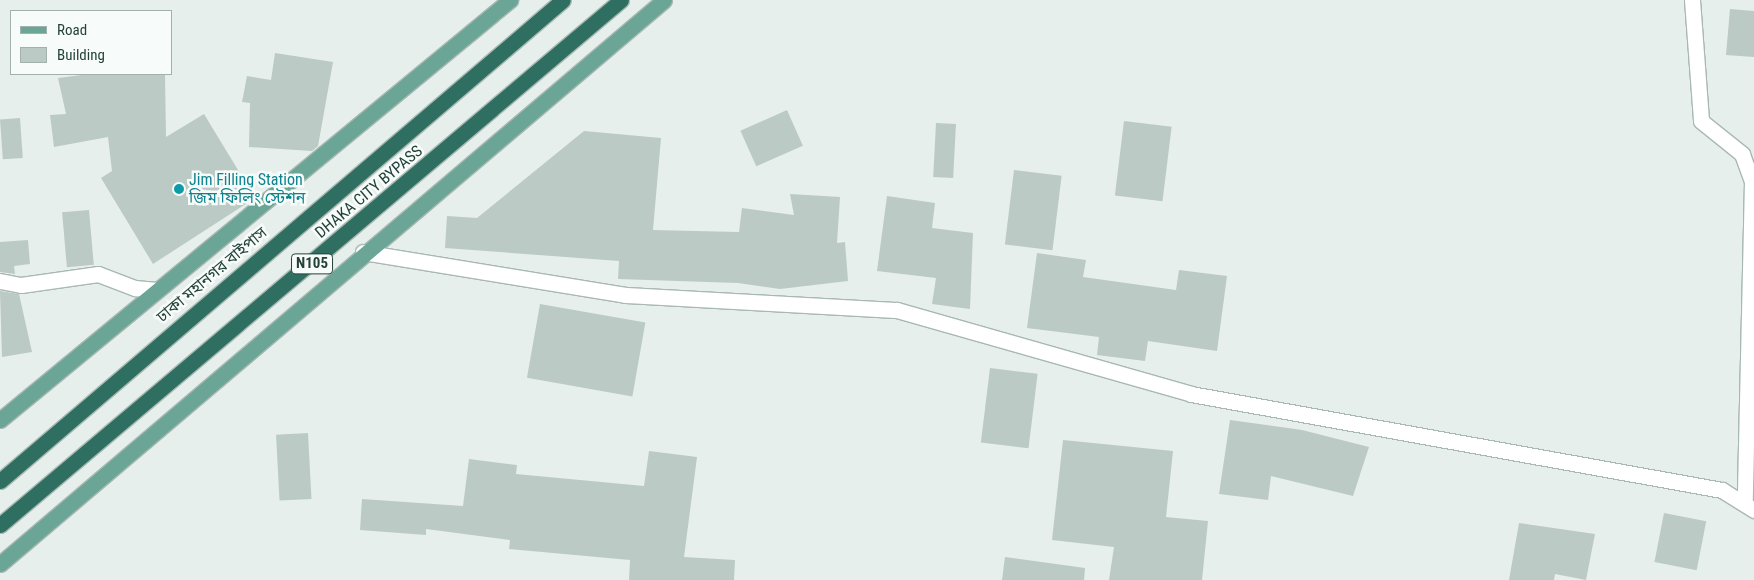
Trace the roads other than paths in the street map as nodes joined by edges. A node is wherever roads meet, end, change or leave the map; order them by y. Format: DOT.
graph roads {
  1 [pos="510,0"];
  2 [pos="563,0"];
  3 [pos="620,0"];
  4 [pos="664,0"];
  5 [pos="1692,0"];
  6 [pos="363,252"];
  7 [pos="0,281"];
  8 [pos="156,290"];
  9 [pos="0,420"];
  10 [pos="0,481"];
  11 [pos="1749,506"];
  12 [pos="0,524"];
  13 [pos="0,564"];
  1 -- 8 [label="main road"];
  2 -- 10 [label="highway, ঢাকা মহানগর বাইপাস / N105"];
  3 -- 12 [label="highway, DHAKA CITY BYPASS / N105"];
  4 -- 6 [label="main road"];
  5 -- 11 [label="street"];
  6 -- 11 [label="street"];
  6 -- 13 [label="main road"];
  7 -- 8 [label="street"];
  8 -- 9 [label="main road"];
}
